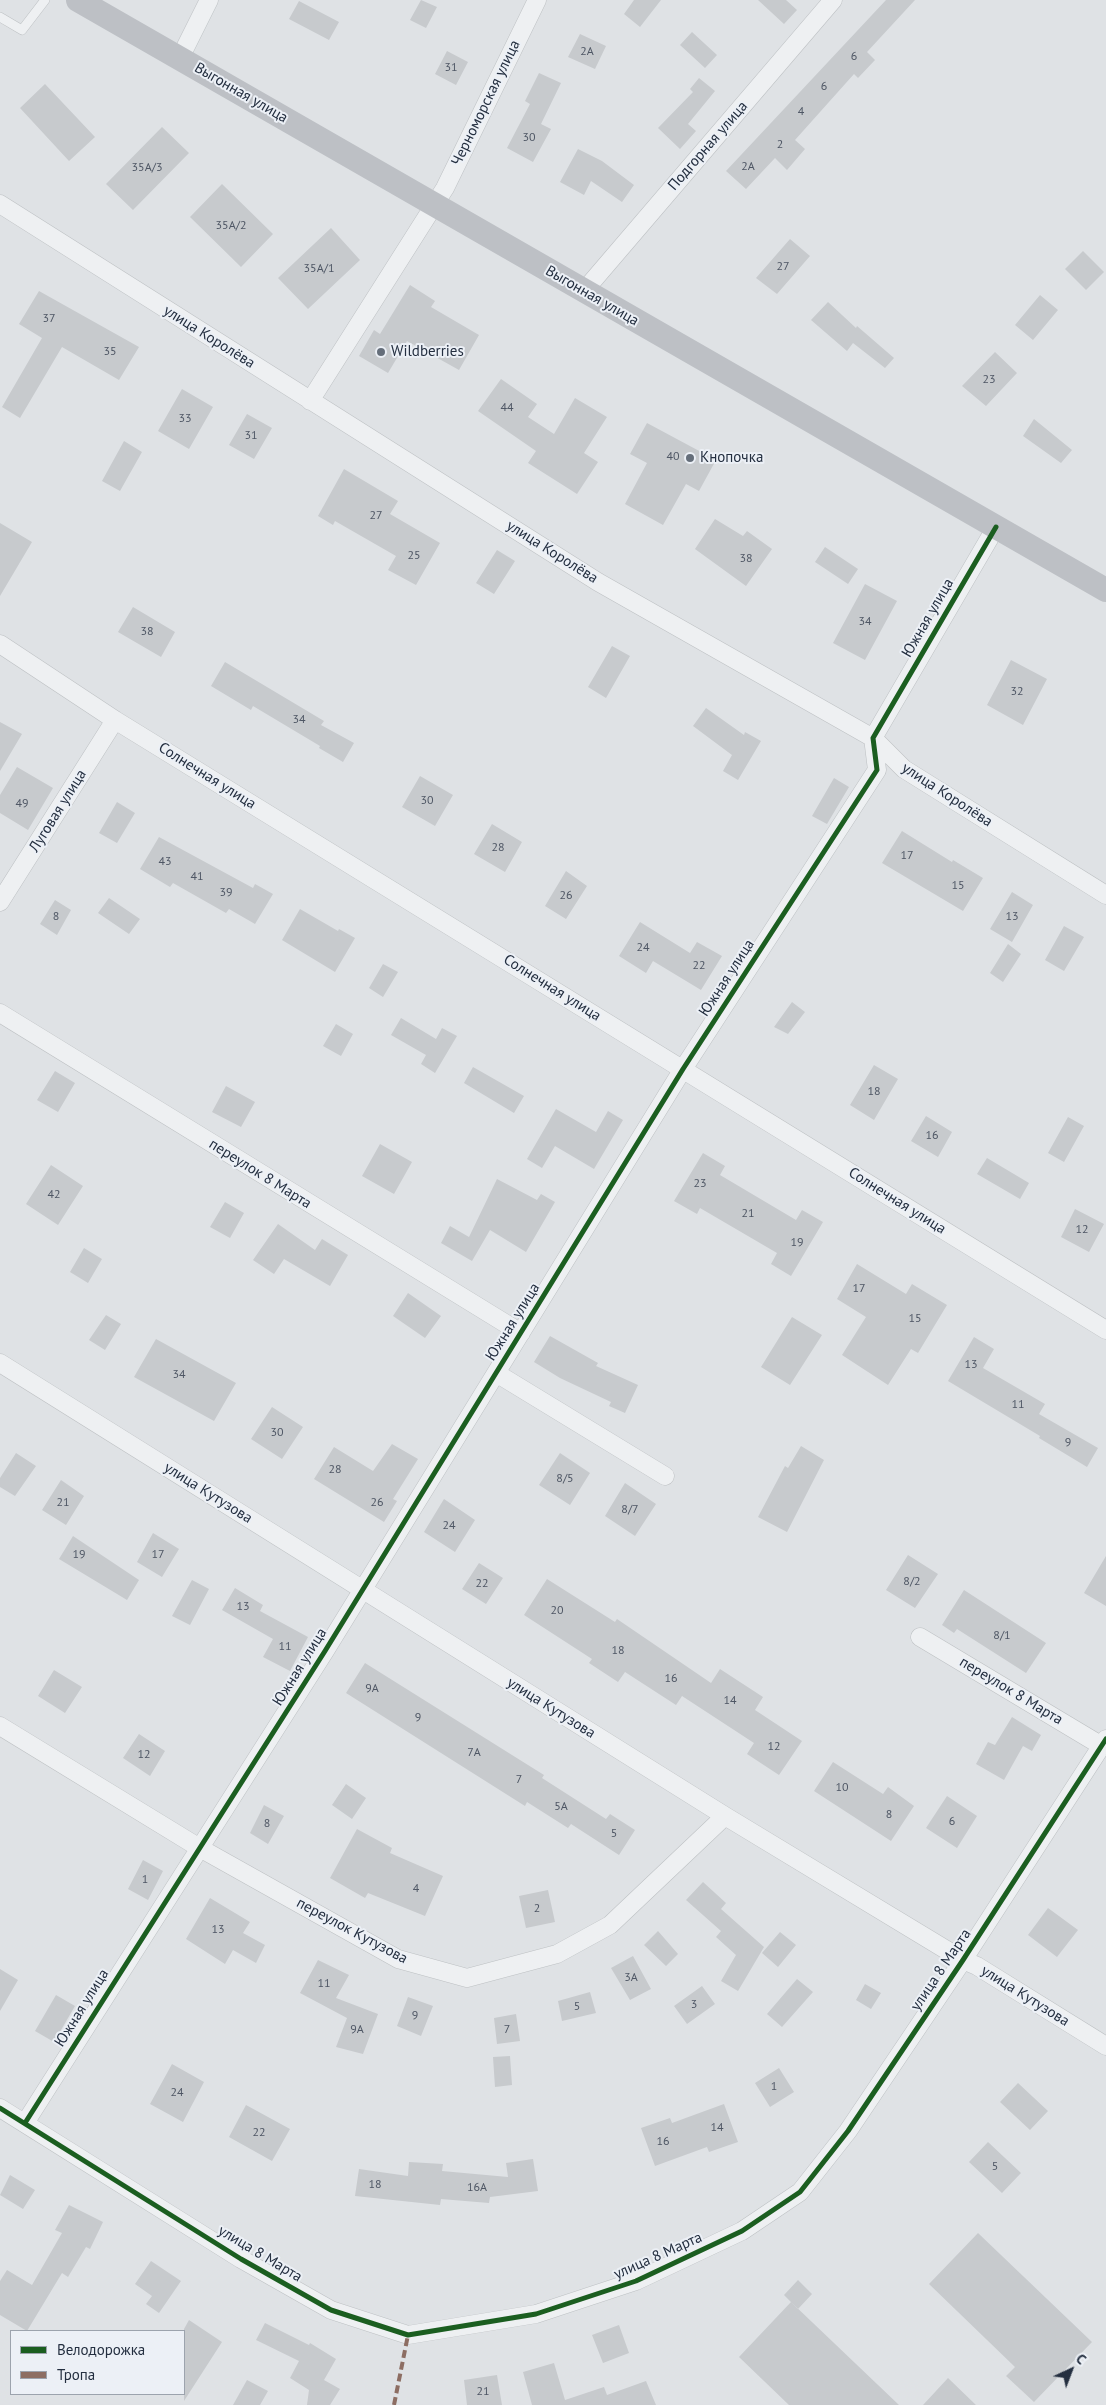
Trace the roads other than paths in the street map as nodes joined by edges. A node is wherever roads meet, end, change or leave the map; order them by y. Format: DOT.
graph roads {
  1 [pos="45,0"];
  2 [pos="78,0"];
  3 [pos="209,0"];
  4 [pos="537,0"];
  5 [pos="833,0"];
  6 [pos="0,17"];
  7 [pos="180,58"];
  8 [pos="0,204"];
  9 [pos="433,204"];
  10 [pos="584,291"];
  11 [pos="310,401"];
  12 [pos="996,527"];
  13 [pos="1106,590"];
  14 [pos="0,644"];
  15 [pos="115,720"];
  16 [pos="873,738"];
  17 [pos="1106,895"];
  18 [pos="0,902"];
  19 [pos="0,1013"];
  20 [pos="683,1069"];
  21 [pos="1106,1330"];
  22 [pos="521,1333"];
  23 [pos="0,1363"];
  24 [pos="496,1373"];
  25 [pos="665,1476"];
  26 [pos="362,1590"];
  27 [pos="920,1637"];
  28 [pos="0,1726"];
  29 [pos="1104,1742"];
  30 [pos="725,1816"];
  31 [pos="198,1847"];
  32 [pos="964,1960"];
  33 [pos="1106,2046"];
  34 [pos="0,2108"];
  35 [pos="25,2123"];
  1 -- 6 [label="lane"];
  2 -- 7 [label="street, Выгонная улица"];
  3 -- 7 [label="street"];
  4 -- 9 [label="street, Черноморская улица"];
  5 -- 10 [label="street, Подгорная улица"];
  7 -- 9 [label="street, Выгонная улица"];
  8 -- 11 [label="street, улица Королёва"];
  9 -- 10 [label="street, Выгонная улица"];
  9 -- 11 [label="street, Черноморская улица"];
  10 -- 12 [label="street, Выгонная улица"];
  11 -- 16 [label="street, улица Королёва"];
  12 -- 13 [label="street, Выгонная улица"];
  12 -- 16 [label="street, Южная улица"];
  14 -- 15 [label="street, Солнечная улица"];
  15 -- 18 [label="street, Луговая улица"];
  15 -- 20 [label="street, Солнечная улица"];
  16 -- 17 [label="street, улица Королёва"];
  16 -- 20 [label="street, Южная улица"];
  19 -- 22 [label="street, переулок 8 Марта"];
  20 -- 21 [label="street, Солнечная улица"];
  20 -- 22 [label="street, Южная улица"];
  22 -- 24 [label="street, Южная улица"];
  23 -- 26 [label="street, улица Кутузова"];
  24 -- 25 [label="street"];
  24 -- 26 [label="street, Южная улица"];
  26 -- 30 [label="street, улица Кутузова"];
  26 -- 31 [label="street, Южная улица"];
  27 -- 29 [label="street, переулок 8 Марта"];
  28 -- 31 [label="street, переулок Кутузова"];
  29 -- 32 [label="street, улица 8 Марта"];
  30 -- 31 [label="street, переулок Кутузова"];
  30 -- 32 [label="street, улица Кутузова"];
  31 -- 35 [label="street, Южная улица"];
  32 -- 33 [label="street, улица Кутузова"];
  32 -- 35 [label="street, улица 8 Марта"];
  34 -- 35 [label="street, улица 8 Марта"];
}
